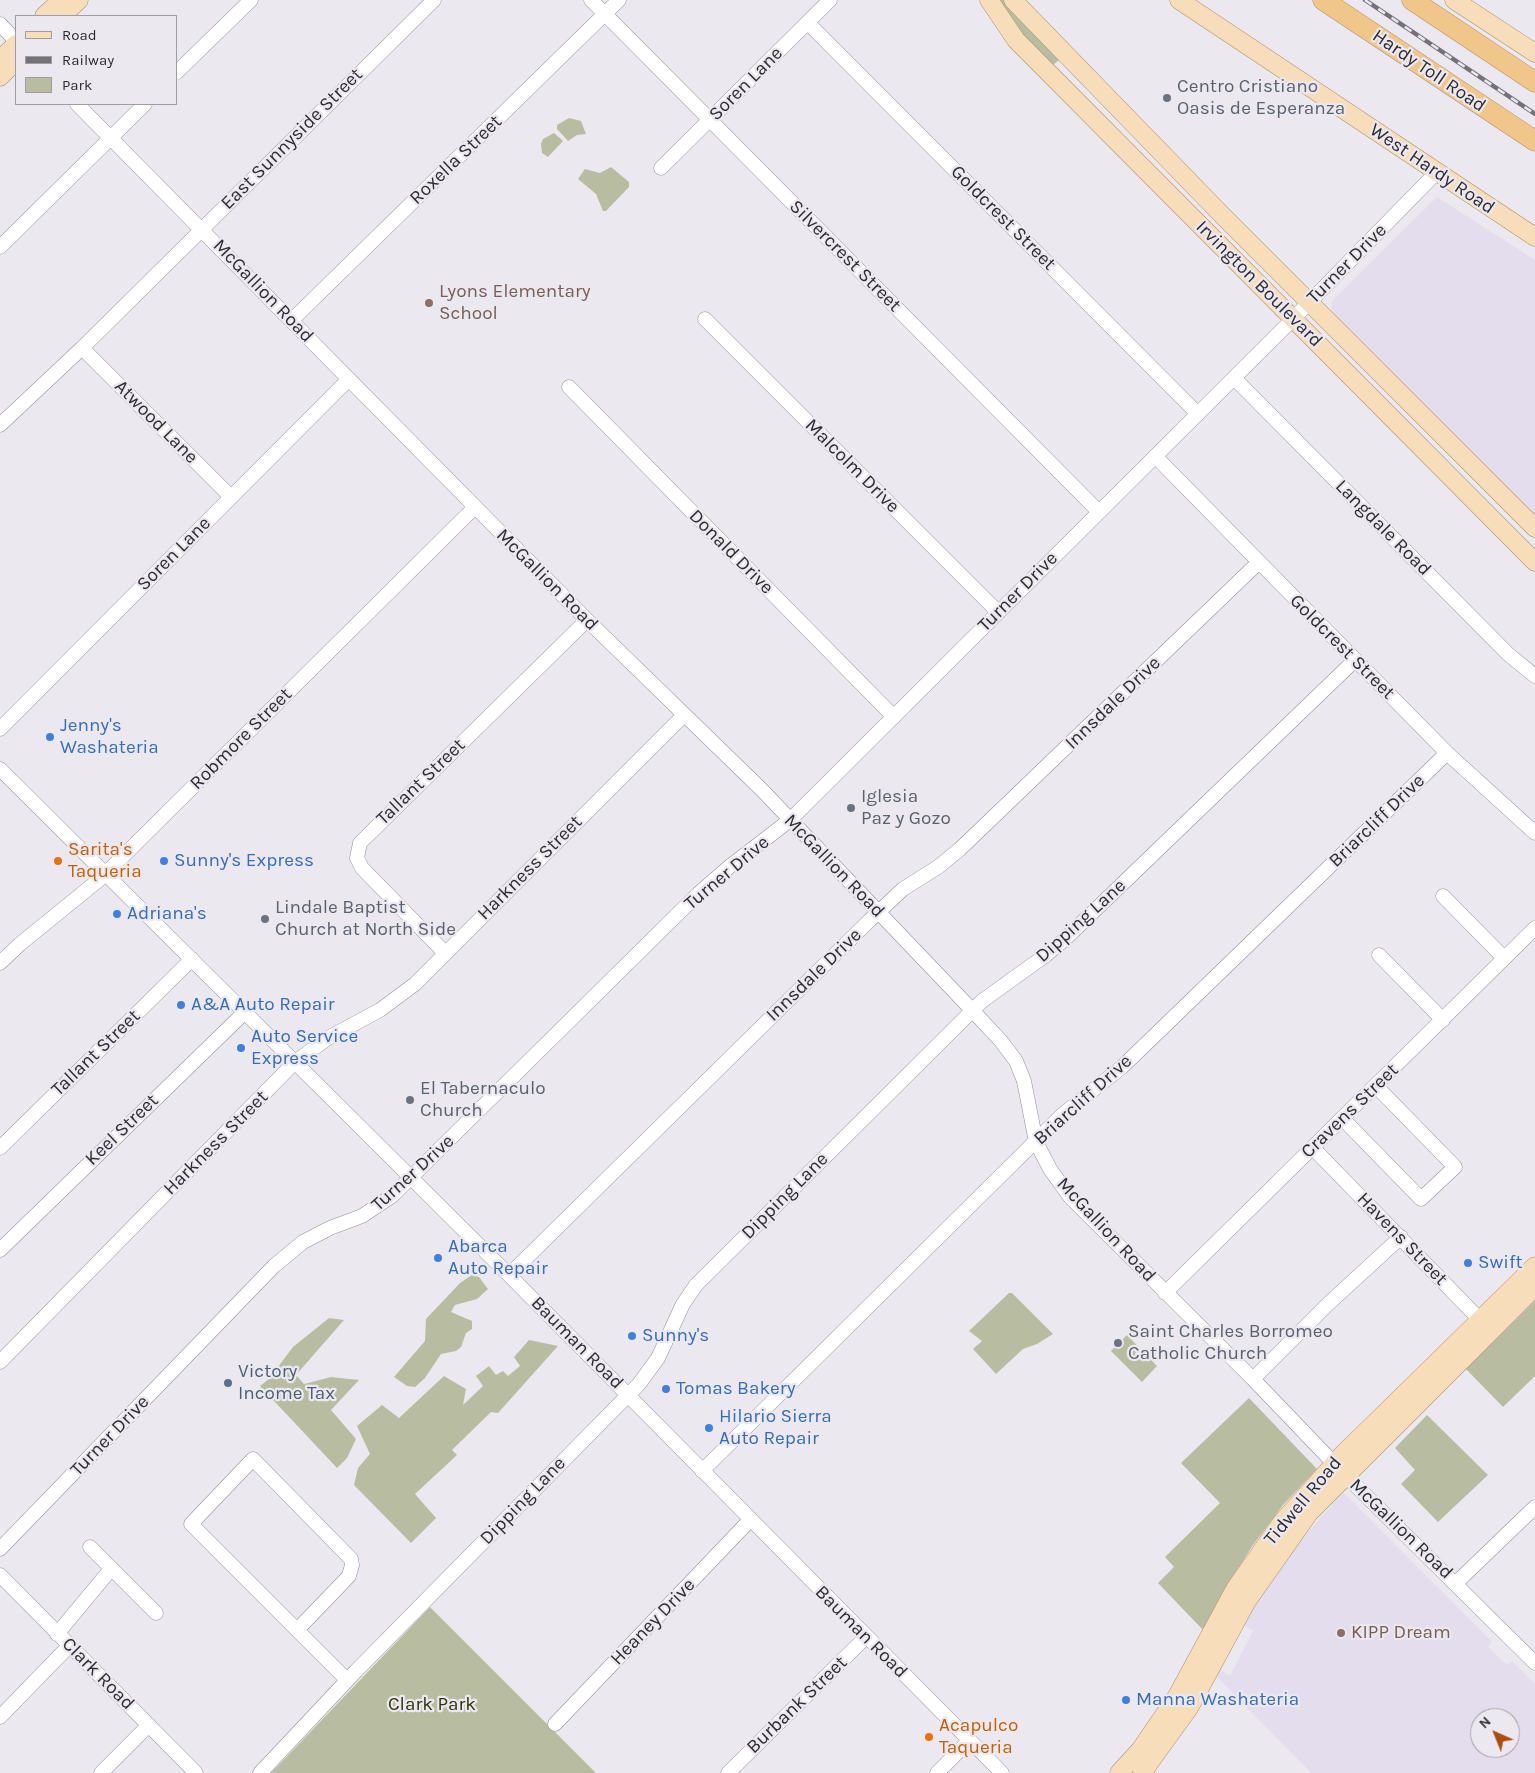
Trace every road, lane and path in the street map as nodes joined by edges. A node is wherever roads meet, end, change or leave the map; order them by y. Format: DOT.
graph roads {
  1 [pos="61,0"];
  2 [pos="78,0"];
  3 [pos="251,0"];
  4 [pos="434,0"];
  5 [pos="591,0"];
  6 [pos="619,0"];
  7 [pos="830,0"];
  8 [pos="989,0"];
  9 [pos="1013,0"];
  10 [pos="1179,0"];
  11 [pos="1323,0"];
  12 [pos="1412,0"];
  13 [pos="1454,0"];
  14 [pos="605,14"];
  15 [pos="45,15"];
  16 [pos="63,15"];
  17 [pos="1437,17"];
  18 [pos="808,23"];
  19 [pos="0,24"];
  20 [pos="15,41"];
  21 [pos="15,43"];
  22 [pos="1535,52"];
  23 [pos="0,60"];
  24 [pos="15,62"];
  25 [pos="1075,66"];
  26 [pos="1535,67"];
  27 [pos="178,71"];
  28 [pos="0,77"];
  29 [pos="1060,82"];
  30 [pos="1535,82"];
  31 [pos="78,105"];
  32 [pos="144,105"];
  33 [pos="709,120"];
  34 [pos="111,137"];
  35 [pos="1535,142"];
  36 [pos="661,168"];
  37 [pos="1437,172"];
  38 [pos="1221,214"];
  39 [pos="202,228"];
  40 [pos="1207,230"];
  41 [pos="1535,237"];
  42 [pos="0,247"];
  43 [pos="1310,301"];
  44 [pos="705,319"];
  45 [pos="1293,319"];
  46 [pos="292,320"];
  47 [pos="82,348"];
  48 [pos="1234,378"];
  49 [pos="349,379"];
  50 [pos="569,387"];
  51 [pos="1198,414"];
  52 [pos="1425,418"];
  53 [pos="0,425"];
  54 [pos="1409,434"];
  55 [pos="1155,456"];
  56 [pos="231,497"];
  57 [pos="475,508"];
  58 [pos="1099,512"];
  59 [pos="1535,528"];
  60 [pos="1532,554"];
  61 [pos="1258,563"];
  62 [pos="998,612"];
  63 [pos="587,620"];
  64 [pos="1355,660"];
  65 [pos="1535,676"];
  66 [pos="684,715"];
  67 [pos="894,717"];
  68 [pos="0,729"];
  69 [pos="1446,754"];
  70 [pos="0,769"];
  71 [pos="790,820"];
  72 [pos="1535,833"];
  73 [pos="106,874"];
  74 [pos="1443,896"];
  75 [pos="879,911"];
  76 [pos="1535,928"];
  77 [pos="445,953"];
  78 [pos="1379,955"];
  79 [pos="1504,958"];
  80 [pos="192,959"];
  81 [pos="0,963"];
  82 [pos="972,1010"];
  83 [pos="245,1012"];
  84 [pos="1443,1020"];
  85 [pos="295,1062"];
  86 [pos="1376,1086"];
  87 [pos="1342,1118"];
  88 [pos="1036,1142"];
  89 [pos="0,1148"];
  90 [pos="1313,1148"];
  91 [pos="412,1178"];
  92 [pos="1401,1237"];
  93 [pos="0,1250"];
  94 [pos="1535,1266"];
  95 [pos="508,1274"];
  96 [pos="1535,1287"];
  97 [pos="1165,1293"];
  98 [pos="1485,1326"];
  99 [pos="0,1362"];
  100 [pos="1253,1379"];
  101 [pos="628,1395"];
  102 [pos="1340,1469"];
  103 [pos="702,1471"];
  104 [pos="1535,1507"];
  105 [pos="750,1520"];
  106 [pos="90,1547"];
  107 [pos="0,1549"];
  108 [pos="1260,1565"];
  109 [pos="111,1569"];
  110 [pos="0,1575"];
  111 [pos="1456,1583"];
  112 [pos="156,1613"];
  113 [pos="298,1630"];
  114 [pos="58,1634"];
  115 [pos="866,1637"];
  116 [pos="1206,1642"];
  117 [pos="69,1646"];
  118 [pos="1218,1655"];
  119 [pos="1535,1663"];
  120 [pos="347,1680"];
  121 [pos="0,1717"];
  122 [pos="555,1724"];
  123 [pos="149,1725"];
  124 [pos="969,1741"];
  125 [pos="1145,1761"];
  126 [pos="102,1773"];
  127 [pos="196,1773"];
  128 [pos="260,1773"];
  129 [pos="728,1773"];
  130 [pos="937,1773"];
  131 [pos="1002,1773"];
  132 [pos="1119,1773"];
  1 -- 15 [label="main road"];
  2 -- 16 [label="main road"];
  3 -- 27 [label="street"];
  4 -- 39 [label="street, East Sunnyside Street"];
  5 -- 14 [label="street, Silvercrest Street"];
  6 -- 14 [label="street, Roxella Street"];
  7 -- 18 [label="street, Soren Lane"];
  8 -- 29 [label="main road, Irvington Boulevard"];
  9 -- 25 [label="main road, Irvington Boulevard"];
  10 -- 37 [label="main road, West Hardy Road"];
  11 -- 35 [label="highway, Hardy Toll Road"];
  12 -- 17 [label="highway"];
  13 -- 22 [label="main road"];
  14 -- 33 [label="street, Silvercrest Street"];
  14 -- 46 [label="street, Roxella Street"];
  17 -- 26 [label="highway"];
  17 -- 30 [label="highway"];
  18 -- 33 [label="street, Soren Lane"];
  18 -- 51 [label="street, Goldcrest Street"];
  19 -- 20 [label="street"];
  21 -- 23 [label="main road"];
  24 -- 28 [label="main road"];
  25 -- 29 [label="main road"];
  25 -- 38 [label="main road, Irvington Boulevard"];
  29 -- 40 [label="main road, Irvington Boulevard"];
  31 -- 34 [label="street, McGallion Road"];
  32 -- 34 [label="street"];
  33 -- 36 [label="street, Soren Lane"];
  33 -- 58 [label="street, Silvercrest Street"];
  34 -- 39 [label="street, McGallion Road"];
  34 -- 42 [label="street"];
  37 -- 41 [label="main road, West Hardy Road"];
  37 -- 43 [label="street, Turner Drive"];
  38 -- 40 [label="main road"];
  38 -- 43 [label="main road, Irvington Boulevard"];
  39 -- 46 [label="street, McGallion Road"];
  39 -- 47 [label="street, East Sunnyside Street"];
  40 -- 45 [label="main road, Irvington Boulevard"];
  43 -- 45 [label="street, Turner Drive"];
  43 -- 52 [label="main road, Irvington Boulevard"];
  44 -- 62 [label="street, Malcolm Drive"];
  45 -- 48 [label="street, Turner Drive"];
  45 -- 54 [label="main road, Irvington Boulevard"];
  46 -- 49 [label="street, McGallion Road"];
  47 -- 53 [label="street, East Sunnyside Street"];
  47 -- 56 [label="street, Atwood Lane"];
  48 -- 51 [label="street, Turner Drive"];
  48 -- 65 [label="street, Langdale Road"];
  49 -- 56 [label="street, Soren Lane"];
  49 -- 57 [label="street, McGallion Road"];
  50 -- 67 [label="street, Donald Drive"];
  51 -- 55 [label="street, Turner Drive"];
  52 -- 54 [label="main road"];
  52 -- 59 [label="main road, Irvington Boulevard"];
  54 -- 60 [label="main road, Irvington Boulevard"];
  55 -- 58 [label="street, Turner Drive"];
  55 -- 61 [label="street, Goldcrest Street"];
  56 -- 68 [label="street, Soren Lane"];
  57 -- 63 [label="street, McGallion Road"];
  57 -- 73 [label="street, Robmore Street"];
  58 -- 62 [label="street, Turner Drive"];
  61 -- 64 [label="street, Goldcrest Street"];
  61 -- 75 [label="street, Innsdale Drive"];
  62 -- 67 [label="street, Turner Drive"];
  63 -- 66 [label="street, McGallion Road"];
  63 -- 77 [label="street, Tallant Street"];
  64 -- 69 [label="street, Goldcrest Street"];
  64 -- 82 [label="street, Dipping Lane"];
  66 -- 71 [label="street, McGallion Road"];
  66 -- 77 [label="street, Harkness Street"];
  67 -- 71 [label="street, Turner Drive"];
  69 -- 72 [label="street, Goldcrest Street"];
  69 -- 88 [label="street, Briarcliff Drive"];
  70 -- 73 [label="street, Bauman Road"];
  71 -- 75 [label="street, McGallion Road"];
  71 -- 91 [label="street, Turner Drive"];
  73 -- 80 [label="street, Bauman Road"];
  73 -- 81 [label="street, Robmore Street"];
  74 -- 79 [label="street"];
  75 -- 82 [label="street, McGallion Road"];
  75 -- 95 [label="street, Innsdale Drive"];
  76 -- 79 [label="street, Cravens Street"];
  77 -- 85 [label="street, Harkness Street"];
  78 -- 84 [label="street"];
  79 -- 84 [label="street, Cravens Street"];
  80 -- 83 [label="street, Bauman Road"];
  80 -- 89 [label="street, Tallant Street"];
  82 -- 88 [label="street, McGallion Road"];
  82 -- 101 [label="street, Dipping Lane"];
  83 -- 85 [label="street, Bauman Road"];
  83 -- 93 [label="street, Keel Street"];
  84 -- 86 [label="street, Cravens Street"];
  85 -- 91 [label="street, Bauman Road"];
  85 -- 99 [label="street, Harkness Street"];
  86 -- 87 [label="street, Cravens Street"];
  86 -- 87 [label="street"];
  87 -- 90 [label="street, Cravens Street"];
  88 -- 97 [label="street, McGallion Road"];
  88 -- 103 [label="street, Briarcliff Drive"];
  90 -- 92 [label="street, Havens Street"];
  90 -- 97 [label="street, Cravens Street"];
  91 -- 95 [label="street, Bauman Road"];
  91 -- 107 [label="street, Turner Drive"];
  92 -- 98 [label="street, Havens Street"];
  92 -- 100 [label="street"];
  94 -- 98 [label="main road, Tidwell Road"];
  95 -- 101 [label="street, Bauman Road"];
  96 -- 98 [label="main road, Tidwell Road"];
  97 -- 100 [label="street, McGallion Road"];
  98 -- 102 [label="main road, Tidwell Road"];
  100 -- 102 [label="street, McGallion Road"];
  101 -- 103 [label="street, Bauman Road"];
  101 -- 120 [label="street, Dipping Lane"];
  102 -- 108 [label="main road, Tidwell Road"];
  102 -- 111 [label="street, McGallion Road"];
  103 -- 105 [label="street, Bauman Road"];
  104 -- 111 [label="street"];
  105 -- 115 [label="street, Bauman Road"];
  105 -- 122 [label="street, Heaney Drive"];
  106 -- 109 [label="street"];
  108 -- 116 [label="main road, Tidwell Road"];
  108 -- 118 [label="main road, Tidwell Road"];
  109 -- 112 [label="street"];
  109 -- 114 [label="street"];
  110 -- 114 [label="street, Clark Road"];
  111 -- 119 [label="street, McGallion Road"];
  113 -- 113 [label="street"];
  113 -- 120 [label="street"];
  114 -- 117 [label="street, Clark Road"];
  115 -- 124 [label="street, Bauman Road"];
  115 -- 129 [label="street, Burbank Street"];
  116 -- 118 [label="main road"];
  116 -- 125 [label="main road, Tidwell Road"];
  117 -- 121 [label="street"];
  117 -- 123 [label="street, Clark Road"];
  118 -- 125 [label="main road, Tidwell Road"];
  120 -- 128 [label="street, Dipping Lane"];
  123 -- 126 [label="street"];
  123 -- 127 [label="street, Clark Road"];
  124 -- 130 [label="street"];
  124 -- 131 [label="street, Bauman Road"];
  125 -- 132 [label="main road, Tidwell Road"];
}
